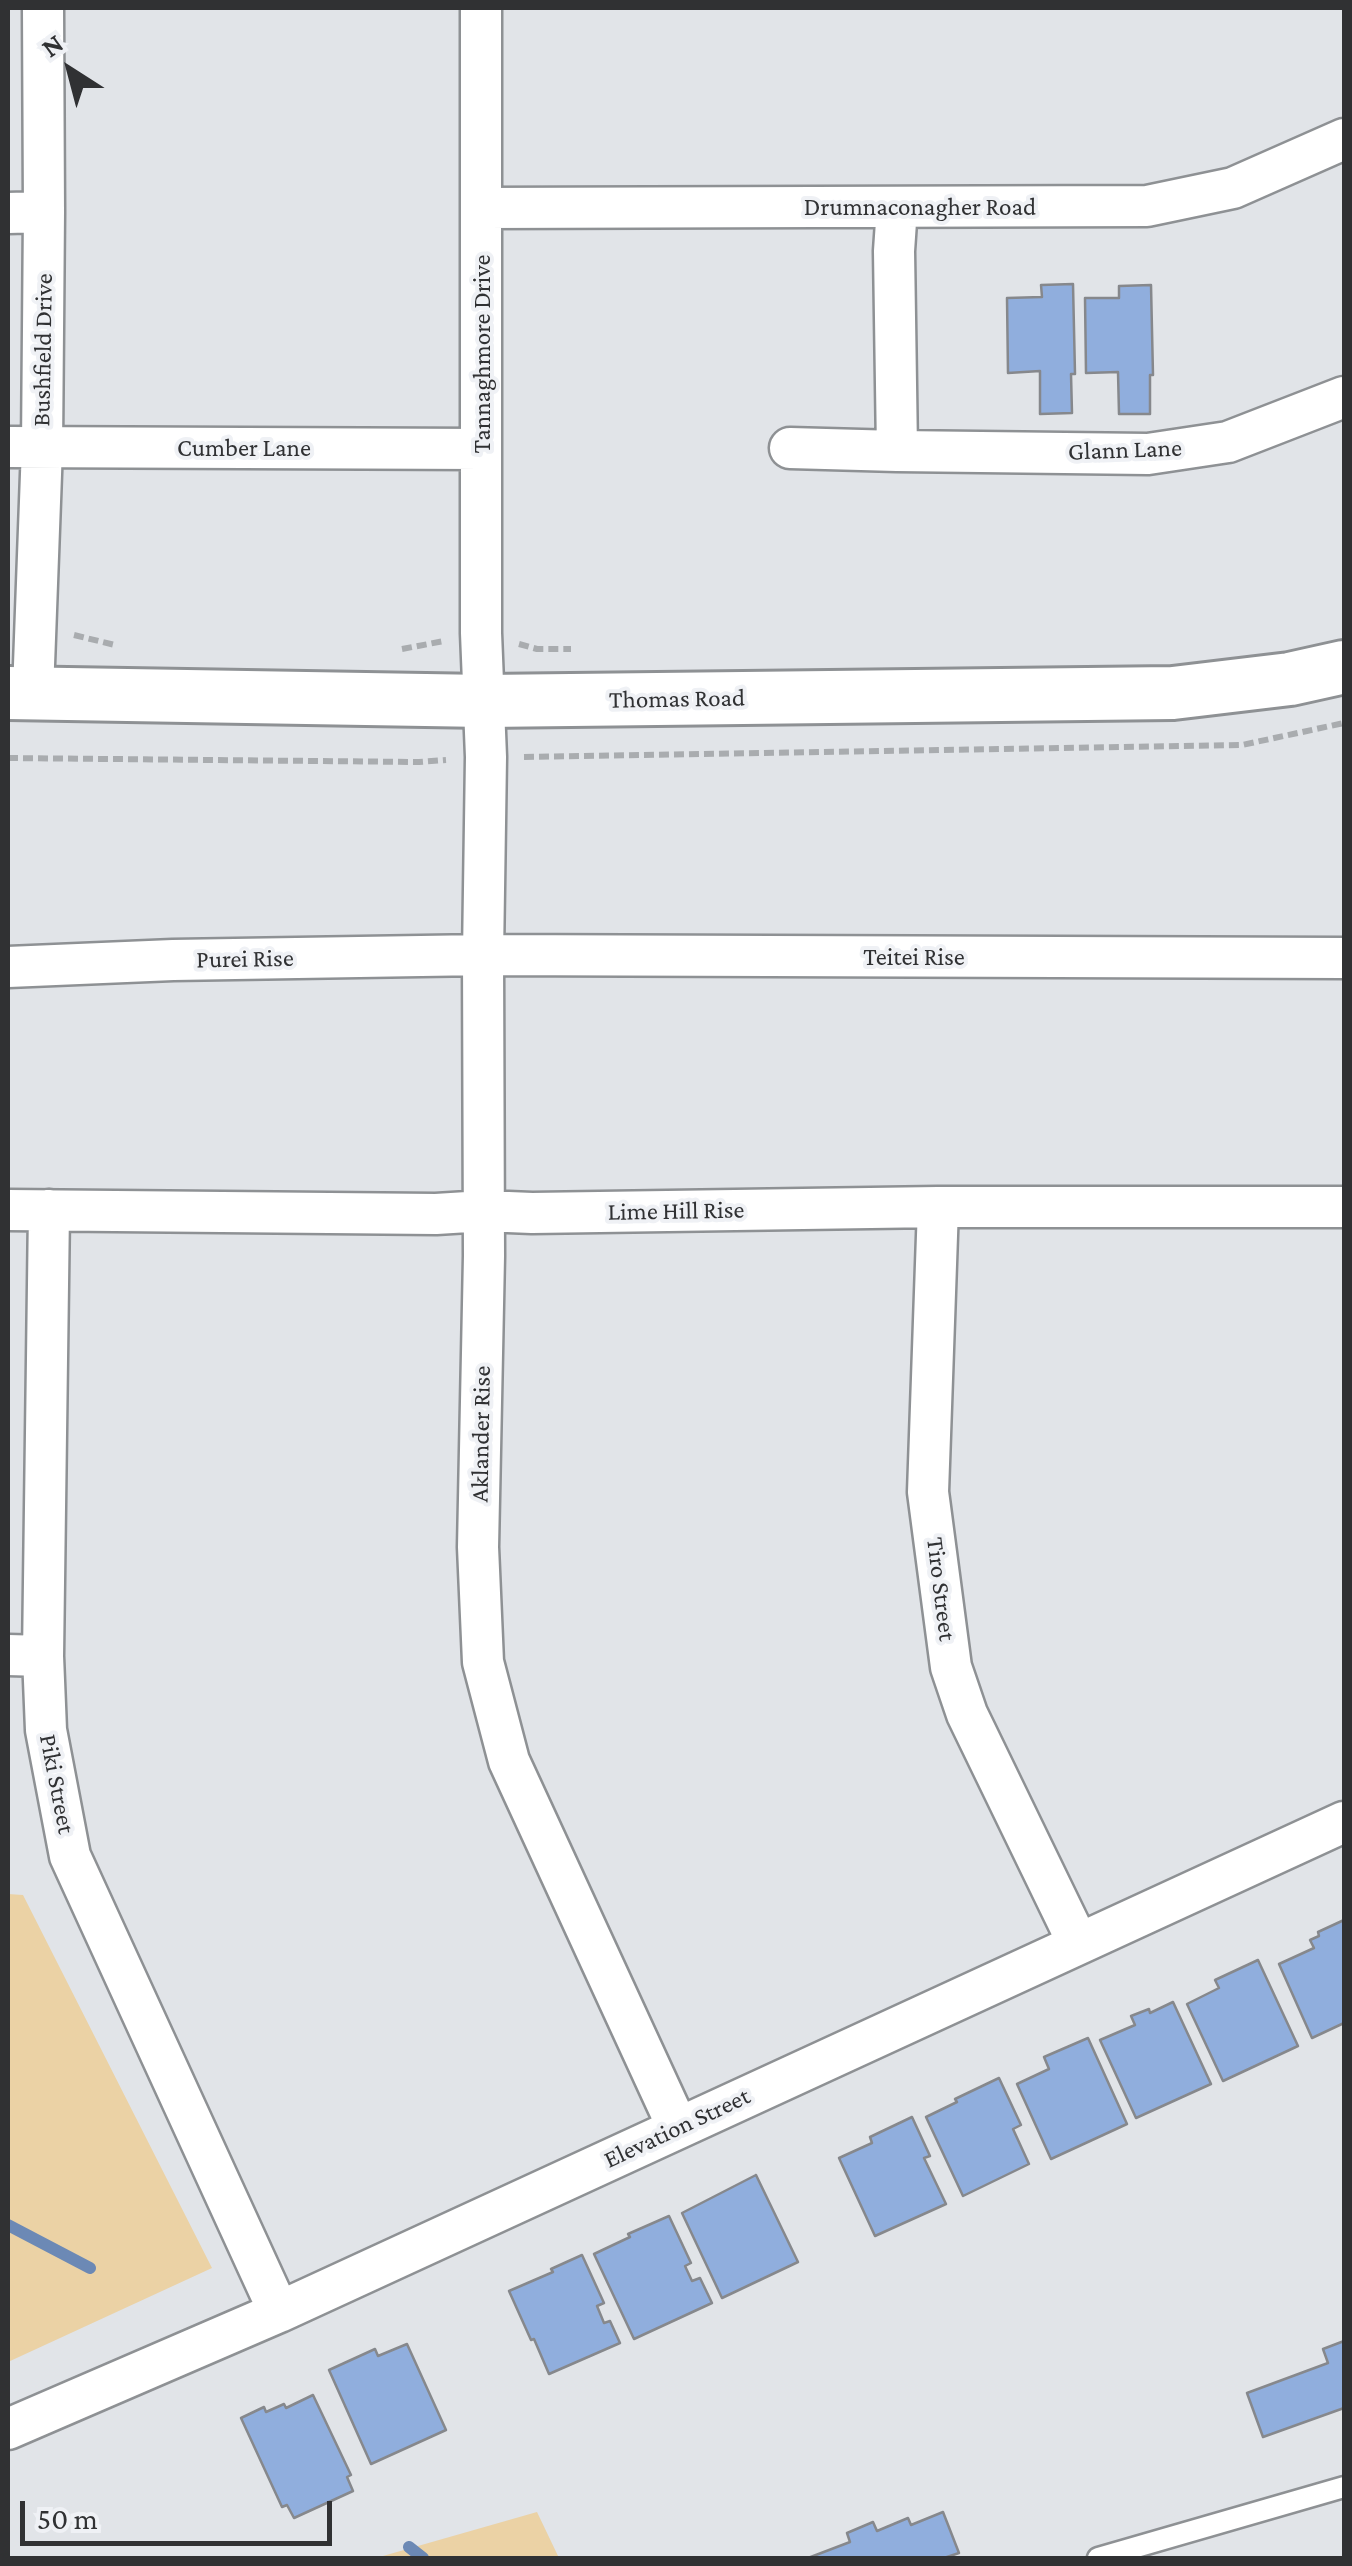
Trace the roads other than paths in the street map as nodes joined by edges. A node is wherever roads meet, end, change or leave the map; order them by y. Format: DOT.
graph roads {
  1 [pos="43,8"];
  2 [pos="481,8"];
  3 [pos="1344,139"];
  4 [pos="897,206"];
  5 [pos="483,208"];
  6 [pos="26,212"];
  7 [pos="1344,396"];
  8 [pos="24,447"];
  9 [pos="481,448"];
  10 [pos="790,448"];
  11 [pos="897,451"];
  12 [pos="1344,667"];
  13 [pos="25,677"];
  14 [pos="484,701"];
  15 [pos="483,955"];
  16 [pos="1344,958"];
  17 [pos="8,967"];
  18 [pos="938,1206"];
  19 [pos="1344,1207"];
  20 [pos="8,1210"];
  21 [pos="48,1210"];
  22 [pos="484,1211"];
  23 [pos="26,1655"];
  24 [pos="1344,1822"];
  25 [pos="1078,1944"];
  26 [pos="678,2128"];
  27 [pos="279,2312"];
  28 [pos="8,2429"];
  29 [pos="1344,2488"];
  30 [pos="1098,2558"];
  1 -- 6 [label="street, Bushfield Drive"];
  2 -- 5 [label="street, Tannaghmore Drive"];
  3 -- 4 [label="street, Drumnaconagher Road"];
  4 -- 5 [label="street, Drumnaconagher Road"];
  4 -- 11 [label="street"];
  5 -- 9 [label="street, Tannaghmore Drive"];
  6 -- 8 [label="street, Bushfield Drive"];
  7 -- 11 [label="street, Glann Lane"];
  8 -- 9 [label="street, Cumber Lane"];
  8 -- 13 [label="street, Bushfield Drive"];
  9 -- 14 [label="street, Tannaghmore Drive"];
  10 -- 11 [label="street, Glann Lane"];
  12 -- 14 [label="street, Thomas Road"];
  13 -- 14 [label="street, Thomas Road"];
  14 -- 15 [label="street, Aklander Rise"];
  15 -- 16 [label="street, Teitei Rise"];
  15 -- 17 [label="street, Purei Rise"];
  15 -- 22 [label="street, Aklander Rise"];
  18 -- 19 [label="street, Lime Hill Rise"];
  18 -- 22 [label="street, Lime Hill Rise"];
  18 -- 25 [label="street, Tiro Street"];
  20 -- 21 [label="street, Lime Hill Rise"];
  21 -- 22 [label="street, Lime Hill Rise"];
  21 -- 23 [label="street, Piki Street"];
  22 -- 26 [label="street, Aklander Rise"];
  23 -- 27 [label="street, Piki Street"];
  24 -- 25 [label="street, Elevation Street"];
  25 -- 26 [label="street, Elevation Street"];
  26 -- 27 [label="street, Elevation Street"];
  27 -- 28 [label="street, Elevation Street"];
  29 -- 30 [label="lane"];
}
